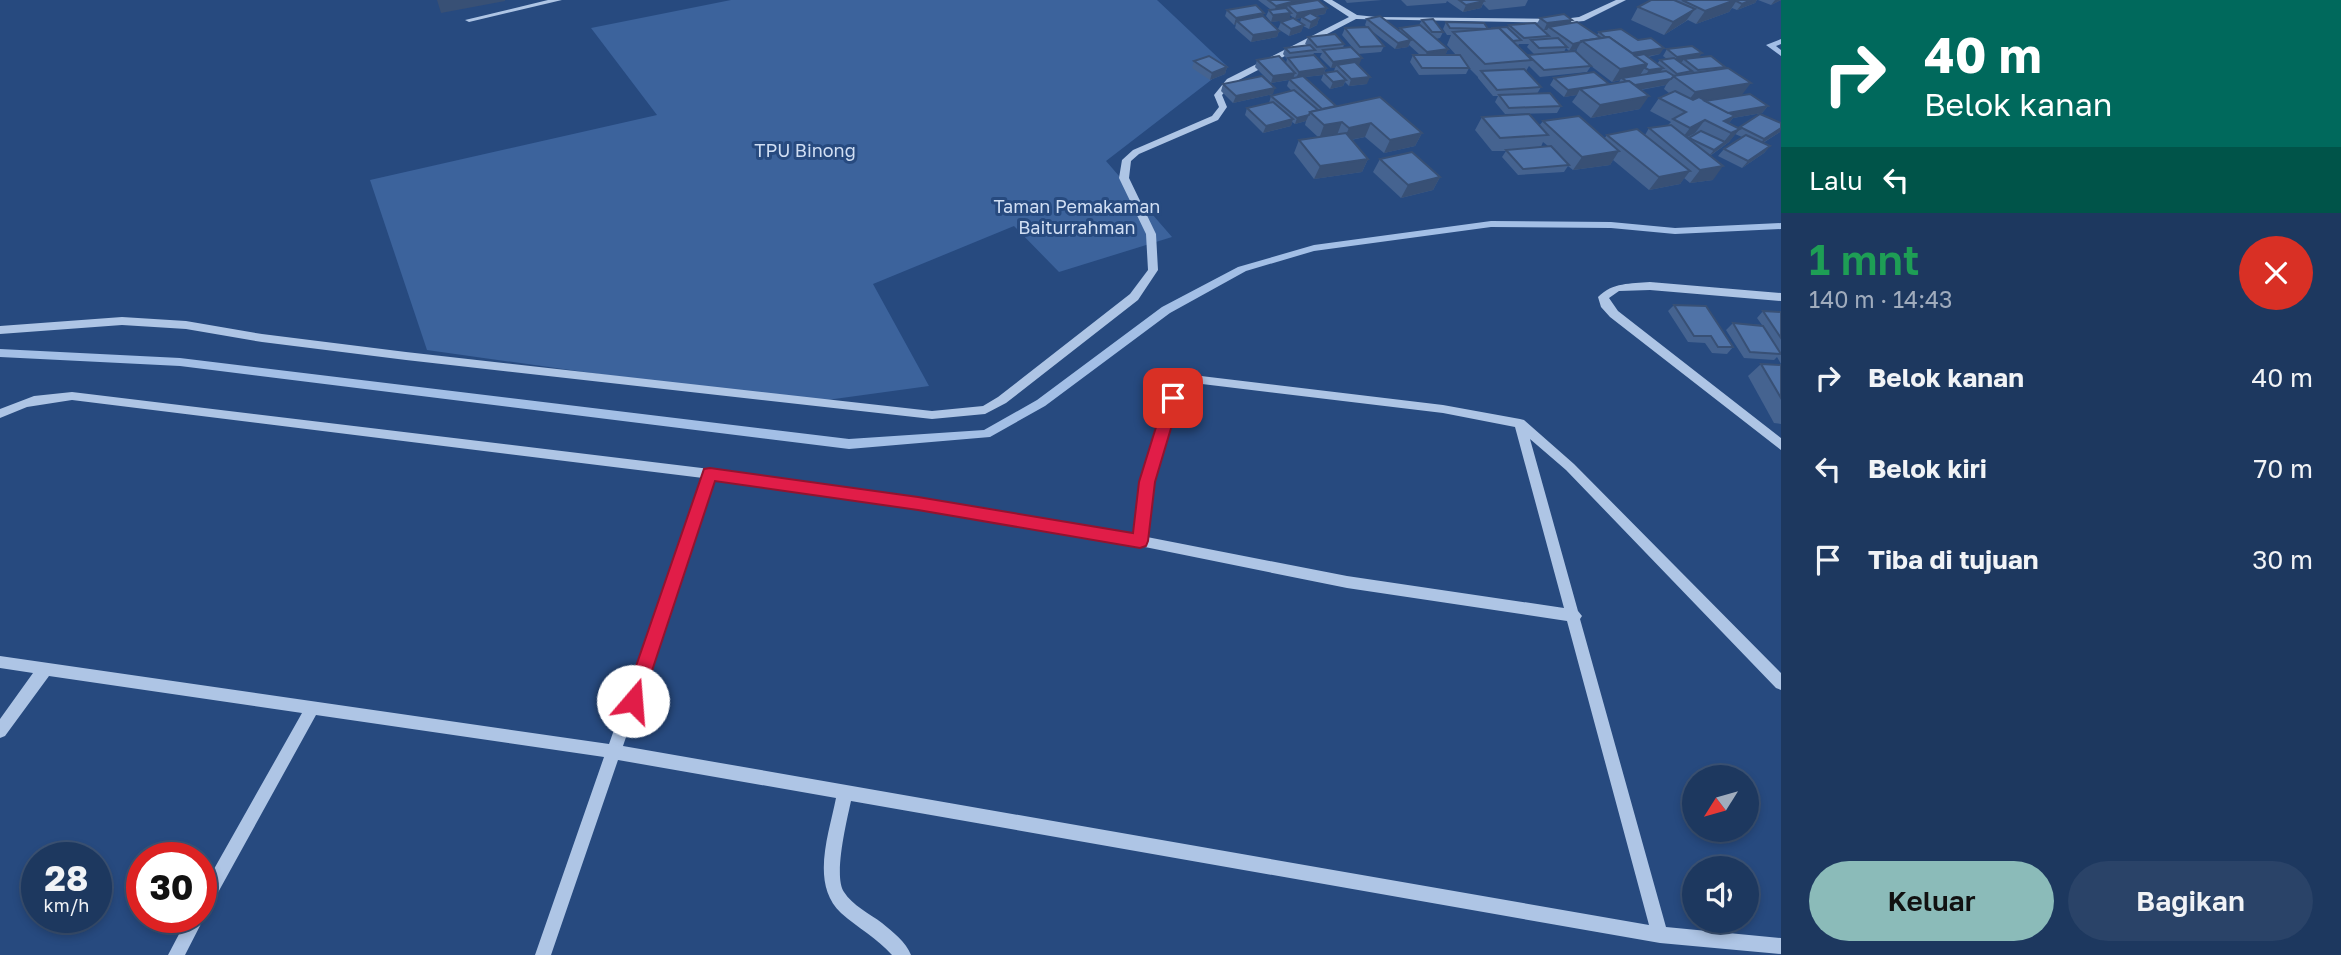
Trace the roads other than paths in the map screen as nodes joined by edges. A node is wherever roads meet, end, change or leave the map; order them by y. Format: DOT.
graph roads {
  1 [pos="558,0"];
  2 [pos="1327,0"];
  3 [pos="1622,0"];
  4 [pos="1355,17"];
  5 [pos="469,20"];
  6 [pos="1781,297"];
  7 [pos="0,330"];
  8 [pos="0,414"];
  9 [pos="1520,423"];
  10 [pos="1781,445"];
  11 [pos="710,474"];
  12 [pos="1140,541"];
  13 [pos="1575,616"];
  14 [pos="0,662"];
  15 [pos="45,669"];
  16 [pos="1781,682"];
  17 [pos="313,706"];
  18 [pos="0,731"];
  19 [pos="616,752"];
  20 [pos="845,792"];
  21 [pos="217,880"];
  22 [pos="188,933"];
  23 [pos="1660,935"];
  24 [pos="1781,946"];
  25 [pos="176,955"];
  26 [pos="543,955"];
  27 [pos="902,955"];
  1 -- 5 [label="street"];
  2 -- 4 [label="street"];
  3 -- 4 [label="street"];
  4 -- 7 [label="street"];
  6 -- 10 [label="street"];
  8 -- 11 [label="street"];
  9 -- 12 [label="street"];
  9 -- 13 [label="street"];
  9 -- 16 [label="street"];
  11 -- 12 [label="street"];
  11 -- 19 [label="street"];
  12 -- 13 [label="street"];
  13 -- 23 [label="street"];
  14 -- 15 [label="street"];
  15 -- 17 [label="street"];
  15 -- 18 [label="street"];
  17 -- 19 [label="street"];
  17 -- 21 [label="street"];
  19 -- 20 [label="street"];
  19 -- 26 [label="street"];
  20 -- 23 [label="street"];
  20 -- 27 [label="street"];
  22 -- 25 [label="street"];
  23 -- 24 [label="street"];
}
